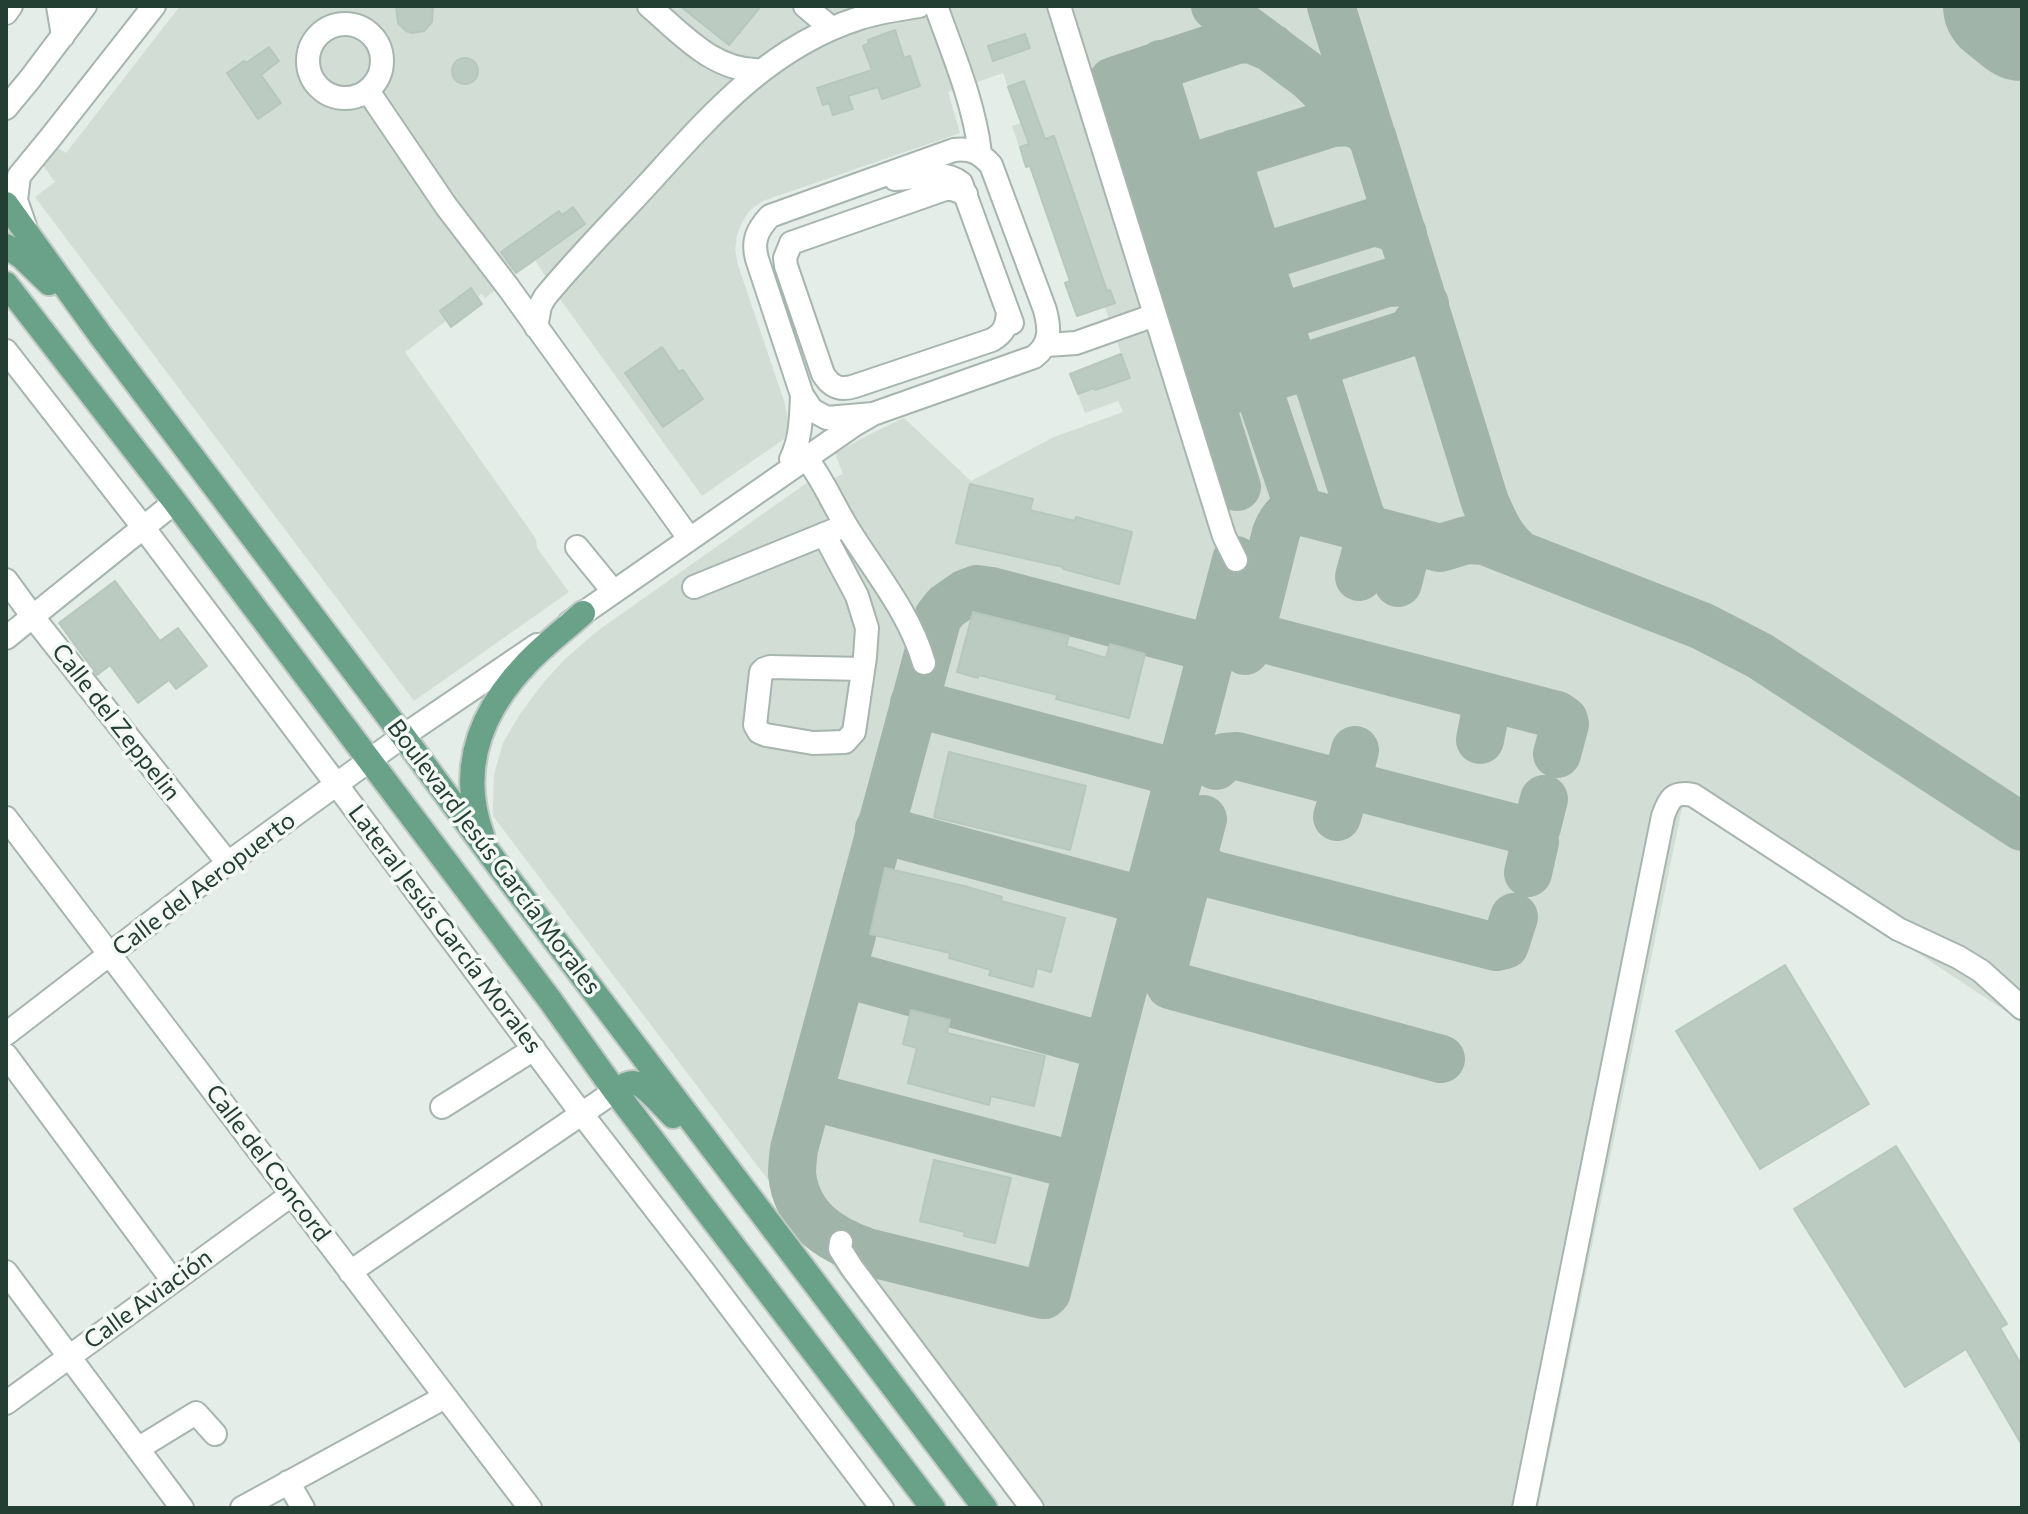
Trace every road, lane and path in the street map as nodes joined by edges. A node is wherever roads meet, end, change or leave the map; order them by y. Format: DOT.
graph roads {
  1 [pos="11,6"];
  2 [pos="58,6"];
  3 [pos="154,6"];
  4 [pos="649,6"];
  5 [pos="805,6"];
  6 [pos="919,6"];
  7 [pos="936,6"];
  8 [pos="1059,6"];
  9 [pos="6,13"];
  10 [pos="73,18"];
  11 [pos="831,28"];
  12 [pos="714,60"];
  13 [pos="762,70"];
  14 [pos="30,79"];
  15 [pos="368,91"];
  16 [pos="719,106"];
  17 [pos="6,108"];
  18 [pos="6,121"];
  19 [pos="980,153"];
  20 [pos="870,180"];
  21 [pos="966,194"];
  22 [pos="6,204"];
  23 [pos="29,235"];
  24 [pos="6,246"];
  25 [pos="6,284"];
  26 [pos="508,287"];
  27 [pos="552,288"];
  28 [pos="1008,312"];
  29 [pos="1155,315"];
  30 [pos="536,327"];
  31 [pos="101,336"];
  32 [pos="1046,345"];
  33 [pos="6,351"];
  34 [pos="969,380"];
  35 [pos="802,395"];
  36 [pos="873,414"];
  37 [pos="801,453"];
  38 [pos="175,502"];
  39 [pos="846,526"];
  40 [pos="143,527"];
  41 [pos="824,534"];
  42 [pos="689,538"];
  43 [pos="577,547"];
  44 [pos="1236,560"];
  45 [pos="6,580"];
  46 [pos="694,587"];
  47 [pos="613,591"];
  48 [pos="583,613"];
  49 [pos="33,617"];
  50 [pos="6,638"];
  51 [pos="924,663"];
  52 [pos="863,669"];
  53 [pos="403,736"];
  54 [pos="369,762"];
  55 [pos="337,785"];
  56 [pos="6,818"];
  57 [pos="228,863"];
  58 [pos="498,865"];
  59 [pos="110,954"];
  60 [pos="2022,1008"];
  61 [pos="6,1034"];
  62 [pos="534,1049"];
  63 [pos="6,1055"];
  64 [pos="615,1091"];
  65 [pos="442,1107"];
  66 [pos="581,1113"];
  67 [pos="708,1145"];
  68 [pos="291,1195"];
  69 [pos="841,1242"];
  70 [pos="6,1272"];
  71 [pos="350,1272"];
  72 [pos="173,1281"];
  73 [pos="70,1356"];
  74 [pos="445,1397"];
  75 [pos="6,1403"];
  76 [pos="215,1434"];
  77 [pos="139,1448"];
  78 [pos="288,1482"];
  79 [pos="182,1508"];
  80 [pos="242,1508"];
  81 [pos="303,1508"];
  82 [pos="530,1508"];
  83 [pos="882,1508"];
  84 [pos="933,1508"];
  85 [pos="985,1508"];
  86 [pos="1032,1508"];
  87 [pos="1524,1508"];
  1 -- 9 [label="street"];
  2 -- 10 [label="street"];
  3 -- 23 [label="street"];
  4 -- 12 [label="street"];
  5 -- 11 [label="street"];
  6 -- 11 [label="street"];
  7 -- 19 [label="street"];
  8 -- 29 [label="street"];
  10 -- 14 [label="street"];
  11 -- 13 [label="street"];
  12 -- 13 [label="street"];
  12 -- 16 [label="street"];
  13 -- 16 [label="street"];
  14 -- 17 [label="street"];
  14 -- 18 [label="street"];
  15 -- 26 [label="street"];
  16 -- 27 [label="street"];
  19 -- 20 [label="street"];
  19 -- 32 [label="street"];
  20 -- 21 [label="street"];
  20 -- 35 [label="street"];
  21 -- 28 [label="street"];
  21 -- 28 [label="street"];
  22 -- 23 [label="main road, Boulevard Jesús García Morales"];
  23 -- 31 [label="main road, Boulevard Jesús García Morales"];
  24 -- 31 [label="main road"];
  25 -- 38 [label="main road, Boulevard Jesús García Morales"];
  26 -- 27 [label="street"];
  26 -- 30 [label="street"];
  27 -- 30 [label="street"];
  28 -- 34 [label="street"];
  29 -- 32 [label="street"];
  29 -- 44 [label="street"];
  30 -- 42 [label="street"];
  31 -- 53 [label="main road, Boulevard Jesús García Morales"];
  32 -- 34 [label="street"];
  33 -- 40 [label="street, Lateral Jesús García Morales"];
  34 -- 36 [label="street"];
  35 -- 36 [label="street"];
  35 -- 37 [label="street"];
  36 -- 37 [label="street"];
  37 -- 39 [label="street"];
  37 -- 42 [label="street, Calle del Aeropuerto"];
  38 -- 40 [label="street"];
  38 -- 54 [label="main road, Boulevard Jesús García Morales"];
  39 -- 41 [label="street"];
  39 -- 51 [label="street"];
  40 -- 49 [label="street"];
  40 -- 55 [label="street, Lateral Jesús García Morales"];
  41 -- 46 [label="street"];
  41 -- 52 [label="street"];
  42 -- 47 [label="street, Calle del Aeropuerto"];
  43 -- 47 [label="street"];
  45 -- 49 [label="street, Calle del Zeppelin"];
  47 -- 48 [label="street, Calle del Aeropuerto"];
  48 -- 53 [label="street, Calle del Aeropuerto"];
  48 -- 58 [label="main road"];
  49 -- 50 [label="street"];
  49 -- 57 [label="street, Calle del Zeppelin"];
  52 -- 52 [label="street"];
  53 -- 54 [label="street, Calle del Aeropuerto"];
  53 -- 58 [label="main road, Boulevard Jesús García Morales"];
  54 -- 55 [label="street, Calle del Aeropuerto"];
  54 -- 64 [label="main road, Boulevard Jesús García Morales"];
  55 -- 57 [label="street, Calle del Aeropuerto"];
  55 -- 62 [label="street, Lateral Jesús García Morales"];
  56 -- 59 [label="street, Calle del Concord"];
  57 -- 59 [label="street, Calle del Aeropuerto"];
  58 -- 67 [label="main road, Boulevard Jesús García Morales"];
  59 -- 61 [label="street, Calle del Aeropuerto"];
  59 -- 68 [label="street, Calle del Concord"];
  60 -- 87 [label="street"];
  62 -- 65 [label="street"];
  62 -- 66 [label="street, Lateral Jesús García Morales"];
  63 -- 72 [label="street"];
  64 -- 66 [label="street"];
  64 -- 67 [label="main road"];
  64 -- 84 [label="main road, Boulevard Jesús García Morales"];
  66 -- 71 [label="street"];
  66 -- 83 [label="street, Lateral Jesús García Morales"];
  67 -- 85 [label="main road, Boulevard Jesús García Morales"];
  68 -- 71 [label="street, Calle del Concord"];
  68 -- 72 [label="street, Calle Aviación"];
  69 -- 86 [label="street"];
  70 -- 73 [label="street"];
  71 -- 74 [label="street, Calle del Concord"];
  72 -- 73 [label="street, Calle Aviación"];
  73 -- 75 [label="street, Calle Aviación"];
  73 -- 77 [label="street"];
  74 -- 78 [label="street"];
  74 -- 82 [label="street, Calle del Concord"];
  76 -- 77 [label="street"];
  77 -- 79 [label="street"];
  78 -- 80 [label="street"];
  78 -- 81 [label="street"];
}
